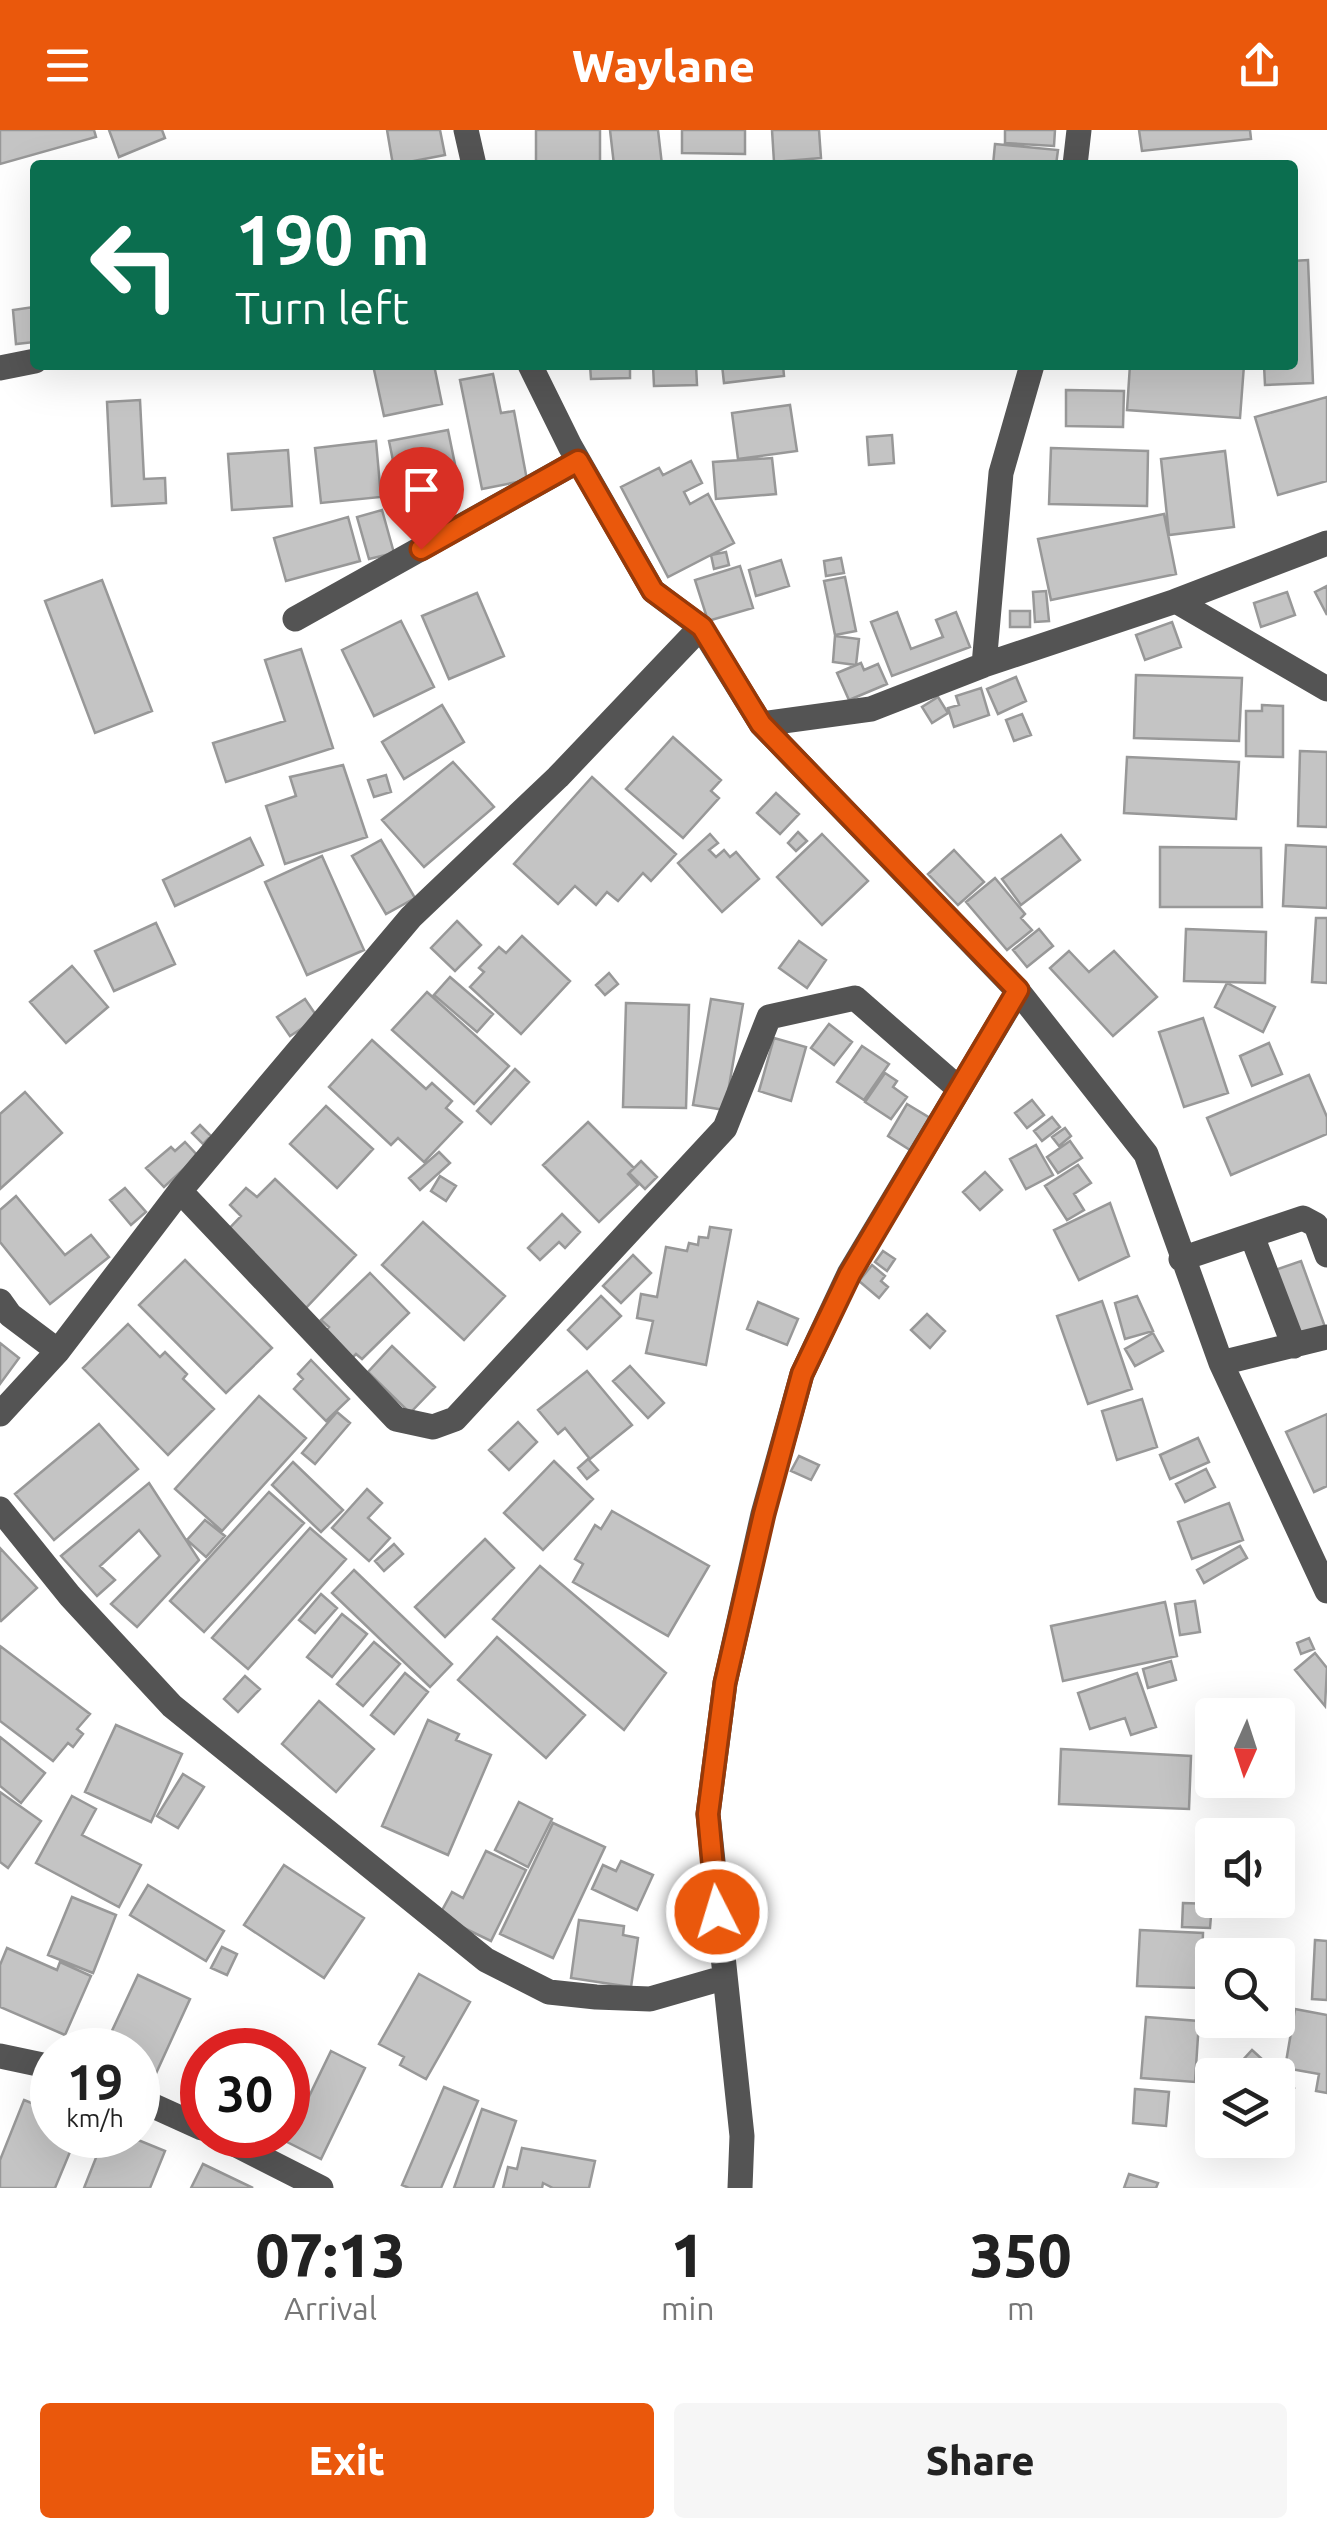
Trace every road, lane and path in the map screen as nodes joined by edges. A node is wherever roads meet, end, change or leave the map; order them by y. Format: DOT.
graph roads {
  1 [pos="466,130"];
  2 [pos="1079,130"];
  3 [pos="473,160"];
  4 [pos="1076,160"];
  5 [pos="30,362"];
  6 [pos="0,368"];
  7 [pos="532,370"];
  8 [pos="1031,370"];
  9 [pos="578,461"];
  10 [pos="1327,543"];
  11 [pos="1176,600"];
  12 [pos="294,619"];
  13 [pos="702,627"];
  14 [pos="984,665"];
  15 [pos="1327,690"];
  16 [pos="761,724"];
  17 [pos="1018,990"];
  18 [pos="957,1088"];
  19 [pos="180,1191"];
  20 [pos="1252,1236"];
  21 [pos="1327,1255"];
  22 [pos="1181,1260"];
  23 [pos="0,1300"];
  24 [pos="1327,1337"];
  25 [pos="1294,1346"];
  26 [pos="58,1351"];
  27 [pos="1221,1363"];
  28 [pos="0,1414"];
  29 [pos="0,1509"];
  30 [pos="1327,1592"];
  31 [pos="723,1978"];
  32 [pos="0,2056"];
  33 [pos="30,2062"];
  34 [pos="262,2158"];
  35 [pos="321,2188"];
  36 [pos="740,2188"];
  1 -- 3 [label="street"];
  2 -- 4 [label="street"];
  5 -- 6 [label="street"];
  7 -- 9 [label="street"];
  8 -- 14 [label="street"];
  9 -- 12 [label="street"];
  9 -- 13 [label="street"];
  10 -- 11 [label="street"];
  11 -- 14 [label="street"];
  11 -- 15 [label="street"];
  13 -- 16 [label="street"];
  13 -- 19 [label="street"];
  14 -- 16 [label="street"];
  16 -- 17 [label="street"];
  17 -- 18 [label="street"];
  17 -- 22 [label="street"];
  18 -- 19 [label="street"];
  18 -- 31 [label="street"];
  19 -- 26 [label="street"];
  20 -- 21 [label="street"];
  20 -- 22 [label="street"];
  20 -- 25 [label="street"];
  22 -- 27 [label="street"];
  23 -- 26 [label="street"];
  24 -- 25 [label="street"];
  25 -- 27 [label="street"];
  26 -- 28 [label="street"];
  27 -- 30 [label="street"];
  29 -- 31 [label="street"];
  31 -- 36 [label="street"];
  32 -- 33 [label="street"];
  34 -- 35 [label="street"];
}
